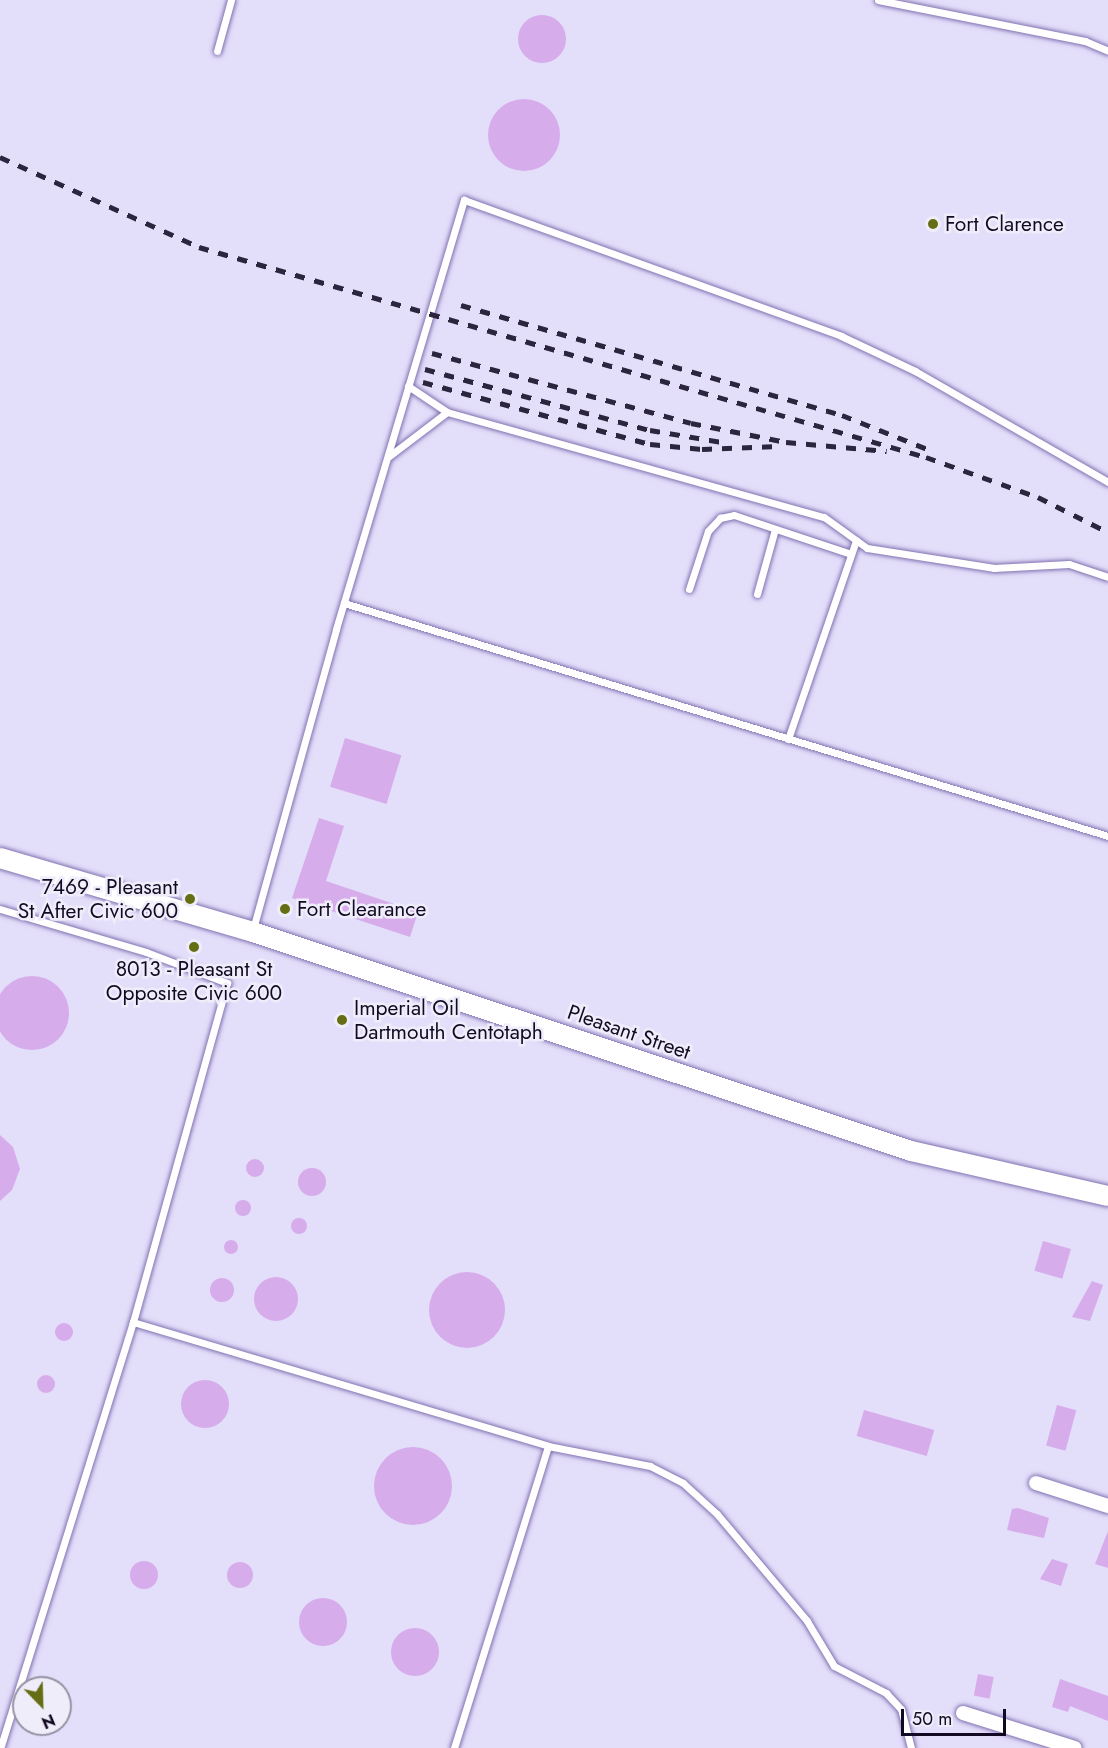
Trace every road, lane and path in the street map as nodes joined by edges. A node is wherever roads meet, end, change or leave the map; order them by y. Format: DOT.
graph roads {
  1 [pos="231,0"];
  2 [pos="878,0"];
  3 [pos="217,51"];
  4 [pos="1108,51"];
  5 [pos="408,386"];
  6 [pos="447,412"];
  7 [pos="387,457"];
  8 [pos="1108,482"];
  9 [pos="775,529"];
  10 [pos="856,540"];
  11 [pos="851,554"];
  12 [pos="1108,577"];
  13 [pos="689,590"];
  14 [pos="757,594"];
  15 [pos="344,603"];
  16 [pos="788,739"];
  17 [pos="1108,837"];
  18 [pos="0,858"];
  19 [pos="0,909"];
  20 [pos="253,932"];
  21 [pos="1108,1196"];
  22 [pos="133,1322"];
  23 [pos="548,1446"];
  24 [pos="1036,1483"];
  25 [pos="1108,1506"];
  26 [pos="963,1713"];
  27 [pos="0,1748"];
  28 [pos="454,1748"];
  29 [pos="911,1748"];
  30 [pos="1075,1748"];
  1 -- 3 [label="lane"];
  2 -- 4 [label="lane"];
  5 -- 6 [label="lane"];
  5 -- 7 [label="lane"];
  5 -- 8 [label="lane"];
  6 -- 7 [label="lane"];
  6 -- 10 [label="lane"];
  7 -- 15 [label="lane"];
  9 -- 11 [label="lane"];
  9 -- 13 [label="lane"];
  9 -- 14 [label="lane"];
  10 -- 11 [label="lane"];
  10 -- 12 [label="lane"];
  11 -- 16 [label="lane"];
  15 -- 16 [label="lane"];
  15 -- 20 [label="lane"];
  16 -- 17 [label="lane"];
  18 -- 20 [label="main road, Pleasant Street"];
  19 -- 22 [label="lane"];
  20 -- 21 [label="main road, Pleasant Street"];
  22 -- 23 [label="lane"];
  22 -- 27 [label="lane"];
  23 -- 28 [label="lane"];
  23 -- 29 [label="lane"];
  24 -- 25 [label="street"];
  26 -- 30 [label="street"];
}
